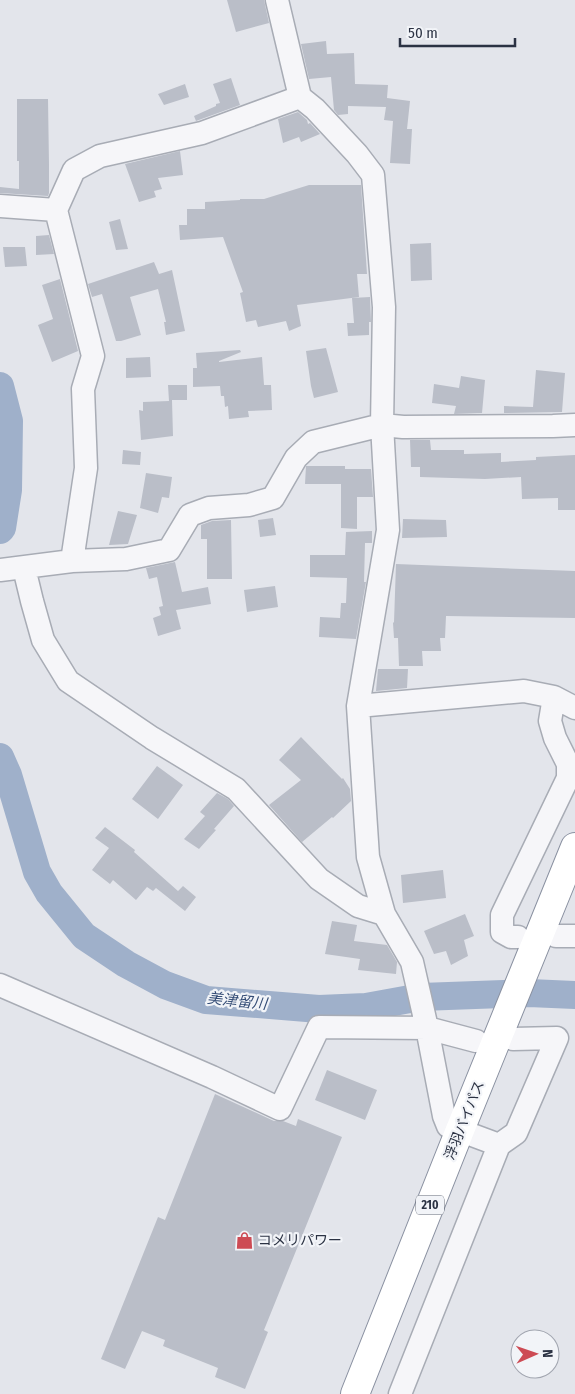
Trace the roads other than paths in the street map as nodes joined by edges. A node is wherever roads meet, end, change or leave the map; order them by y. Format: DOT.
graph roads {
  1 [pos="277,0"];
  2 [pos="300,97"];
  3 [pos="0,206"];
  4 [pos="56,210"];
  5 [pos="382,425"];
  6 [pos="575,425"];
  7 [pos="72,560"];
  8 [pos="24,568"];
  9 [pos="0,570"];
  10 [pos="554,697"];
  11 [pos="358,706"];
  12 [pos="575,708"];
  13 [pos="575,847"];
  14 [pos="384,914"];
  15 [pos="524,947"];
  16 [pos="0,985"];
  17 [pos="427,1028"];
  18 [pos="510,1028"];
  19 [pos="566,1037"];
  20 [pos="476,1041"];
  21 [pos="460,1130"];
  22 [pos="499,1145"];
  23 [pos="355,1394"];
  24 [pos="400,1394"];
  1 -- 2 [label="street"];
  2 -- 4 [label="street"];
  2 -- 5 [label="street"];
  3 -- 4 [label="street"];
  4 -- 7 [label="street"];
  5 -- 6 [label="street"];
  5 -- 7 [label="street"];
  5 -- 11 [label="street"];
  7 -- 8 [label="street"];
  8 -- 9 [label="street"];
  8 -- 14 [label="street"];
  10 -- 11 [label="street"];
  10 -- 12 [label="street"];
  10 -- 15 [label="street"];
  11 -- 14 [label="street"];
  13 -- 15 [label="highway, 浮羽バイパス / 210"];
  14 -- 17 [label="street"];
  15 -- 18 [label="highway, 浮羽バイパス / 210"];
  16 -- 17 [label="street"];
  17 -- 20 [label="street"];
  17 -- 21 [label="street"];
  18 -- 19 [label="street"];
  18 -- 21 [label="highway, 浮羽バイパス / 210"];
  19 -- 22 [label="street"];
  21 -- 22 [label="street"];
  21 -- 23 [label="highway, 浮羽バイパス / 210"];
  22 -- 24 [label="street"];
}
